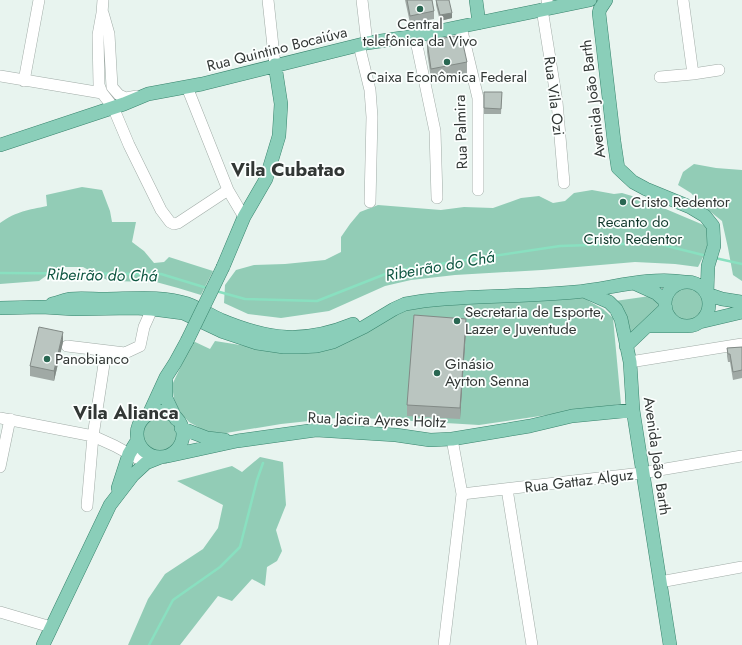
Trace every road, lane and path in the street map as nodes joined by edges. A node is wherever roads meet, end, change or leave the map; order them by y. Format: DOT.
graph roads {
  1 [pos="38,0"];
  2 [pos="103,0"];
  3 [pos="268,0"];
  4 [pos="362,0"];
  5 [pos="476,0"];
  6 [pos="606,0"];
  7 [pos="683,0"];
  8 [pos="588,1"];
  9 [pos="546,6"];
  10 [pos="599,12"];
  11 [pos="102,13"];
  12 [pos="479,23"];
  13 [pos="461,27"];
  14 [pos="415,36"];
  15 [pos="363,44"];
  16 [pos="275,65"];
  17 [pos="719,70"];
  18 [pos="693,74"];
  19 [pos="0,76"];
  20 [pos="660,77"];
  21 [pos="24,81"];
  22 [pos="187,87"];
  23 [pos="103,94"];
  24 [pos="148,94"];
  25 [pos="114,107"];
  26 [pos="98,113"];
  27 [pos="0,145"];
  28 [pos="564,183"];
  29 [pos="228,190"];
  30 [pos="478,190"];
  31 [pos="437,198"];
  32 [pos="370,202"];
  33 [pos="244,217"];
  34 [pos="708,266"];
  35 [pos="687,282"];
  36 [pos="634,283"];
  37 [pos="584,291"];
  38 [pos="707,294"];
  39 [pos="742,302"];
  40 [pos="666,305"];
  41 [pos="42,307"];
  42 [pos="0,308"];
  43 [pos="134,308"];
  44 [pos="152,309"];
  45 [pos="742,312"];
  46 [pos="378,318"];
  47 [pos="700,322"];
  48 [pos="648,326"];
  49 [pos="684,326"];
  50 [pos="144,327"];
  51 [pos="742,344"];
  52 [pos="67,346"];
  53 [pos="626,346"];
  54 [pos="106,351"];
  55 [pos="630,362"];
  56 [pos="166,377"];
  57 [pos="633,410"];
  58 [pos="149,414"];
  59 [pos="5,418"];
  60 [pos="179,424"];
  61 [pos="93,436"];
  62 [pos="452,439"];
  63 [pos="138,441"];
  64 [pos="237,442"];
  65 [pos="129,454"];
  66 [pos="165,456"];
  67 [pos="742,456"];
  68 [pos="146,463"];
  69 [pos="0,467"];
  70 [pos="642,473"];
  71 [pos="507,489"];
  72 [pos="462,494"];
  73 [pos="116,496"];
  74 [pos="87,506"];
  75 [pos="742,567"];
  76 [pos="660,582"];
  77 [pos="0,612"];
  78 [pos="51,627"];
  79 [pos="43,645"];
  80 [pos="444,645"];
  81 [pos="532,645"];
  82 [pos="670,645"];
  1 -- 21 [label="street"];
  2 -- 11 [label="street"];
  3 -- 16 [label="street"];
  4 -- 15 [label="street"];
  5 -- 12 [label="main road"];
  6 -- 10 [label="main road"];
  7 -- 18 [label="street"];
  8 -- 9 [label="main road, Rua Quintino Bocaiúva"];
  8 -- 10 [label="main road"];
  9 -- 12 [label="main road, Rua Quintino Bocaiúva"];
  9 -- 28 [label="street, Rua Vila Ozi"];
  10 -- 34 [label="main road, Avenida João Barth"];
  11 -- 23 [label="street"];
  11 -- 24 [label="street"];
  12 -- 13 [label="main road, Rua Quintino Bocaiúva"];
  13 -- 14 [label="main road, Rua Quintino Bocaiúva"];
  13 -- 30 [label="street, Rua Palmira"];
  14 -- 15 [label="main road, Rua Quintino Bocaiúva"];
  14 -- 31 [label="street"];
  15 -- 16 [label="main road, Rua Quintino Bocaiúva"];
  15 -- 32 [label="street"];
  16 -- 22 [label="main road, Rua Quintino Bocaiúva"];
  16 -- 33 [label="main road"];
  17 -- 18 [label="street"];
  18 -- 20 [label="street"];
  19 -- 21 [label="street"];
  21 -- 23 [label="street"];
  22 -- 24 [label="main road, Rua Quintino Bocaiúva"];
  22 -- 29 [label="street"];
  23 -- 25 [label="street"];
  23 -- 26 [label="street"];
  24 -- 25 [label="main road, Rua Quintino Bocaiúva"];
  25 -- 26 [label="main road, Rua Quintino Bocaiúva"];
  25 -- 29 [label="street"];
  26 -- 27 [label="main road, Rua Quintino Bocaiúva"];
  29 -- 33 [label="street"];
  33 -- 56 [label="main road, bridge"];
  34 -- 35 [label="main road"];
  34 -- 38 [label="main road"];
  35 -- 36 [label="main road"];
  35 -- 38 [label="main road"];
  35 -- 40 [label="main road"];
  36 -- 37 [label="main road"];
  36 -- 40 [label="main road"];
  37 -- 46 [label="main road"];
  37 -- 53 [label="main road, Avenida João Barth"];
  38 -- 39 [label="main road"];
  38 -- 47 [label="main road"];
  40 -- 48 [label="main road"];
  40 -- 49 [label="main road"];
  41 -- 42 [label="main road"];
  41 -- 43 [label="main road"];
  41 -- 46 [label="main road"];
  43 -- 44 [label="main road"];
  43 -- 50 [label="street"];
  44 -- 46 [label="main road"];
  44 -- 50 [label="street"];
  45 -- 47 [label="main road"];
  47 -- 49 [label="main road"];
  48 -- 49 [label="main road"];
  48 -- 53 [label="main road"];
  50 -- 54 [label="street"];
  51 -- 55 [label="street"];
  52 -- 54 [label="street"];
  53 -- 55 [label="main road, Avenida João Barth"];
  54 -- 61 [label="street"];
  55 -- 57 [label="main road, Avenida João Barth"];
  56 -- 58 [label="main road"];
  56 -- 60 [label="main road"];
  57 -- 62 [label="main road, Rua Jacira Ayres Holtz"];
  57 -- 70 [label="main road, Avenida João Barth"];
  58 -- 60 [label="main road"];
  58 -- 63 [label="main road"];
  59 -- 61 [label="street"];
  59 -- 69 [label="street"];
  60 -- 64 [label="main road"];
  60 -- 66 [label="main road"];
  61 -- 65 [label="street"];
  61 -- 74 [label="street"];
  62 -- 64 [label="main road, Rua Jacira Ayres Holtz"];
  62 -- 72 [label="street"];
  63 -- 65 [label="main road"];
  63 -- 66 [label="main road"];
  64 -- 66 [label="main road"];
  65 -- 68 [label="street"];
  65 -- 73 [label="main road"];
  66 -- 68 [label="main road"];
  67 -- 70 [label="street, Rua Gattaz Alguz"];
  68 -- 73 [label="main road"];
  70 -- 71 [label="street, Rua Gattaz Alguz"];
  70 -- 76 [label="main road, Avenida João Barth"];
  71 -- 72 [label="street, Rua Gattaz Alguz"];
  71 -- 81 [label="street"];
  72 -- 80 [label="street"];
  73 -- 78 [label="main road"];
  75 -- 76 [label="street"];
  76 -- 82 [label="main road, Avenida João Barth"];
  77 -- 78 [label="street"];
  78 -- 79 [label="main road"];
}
